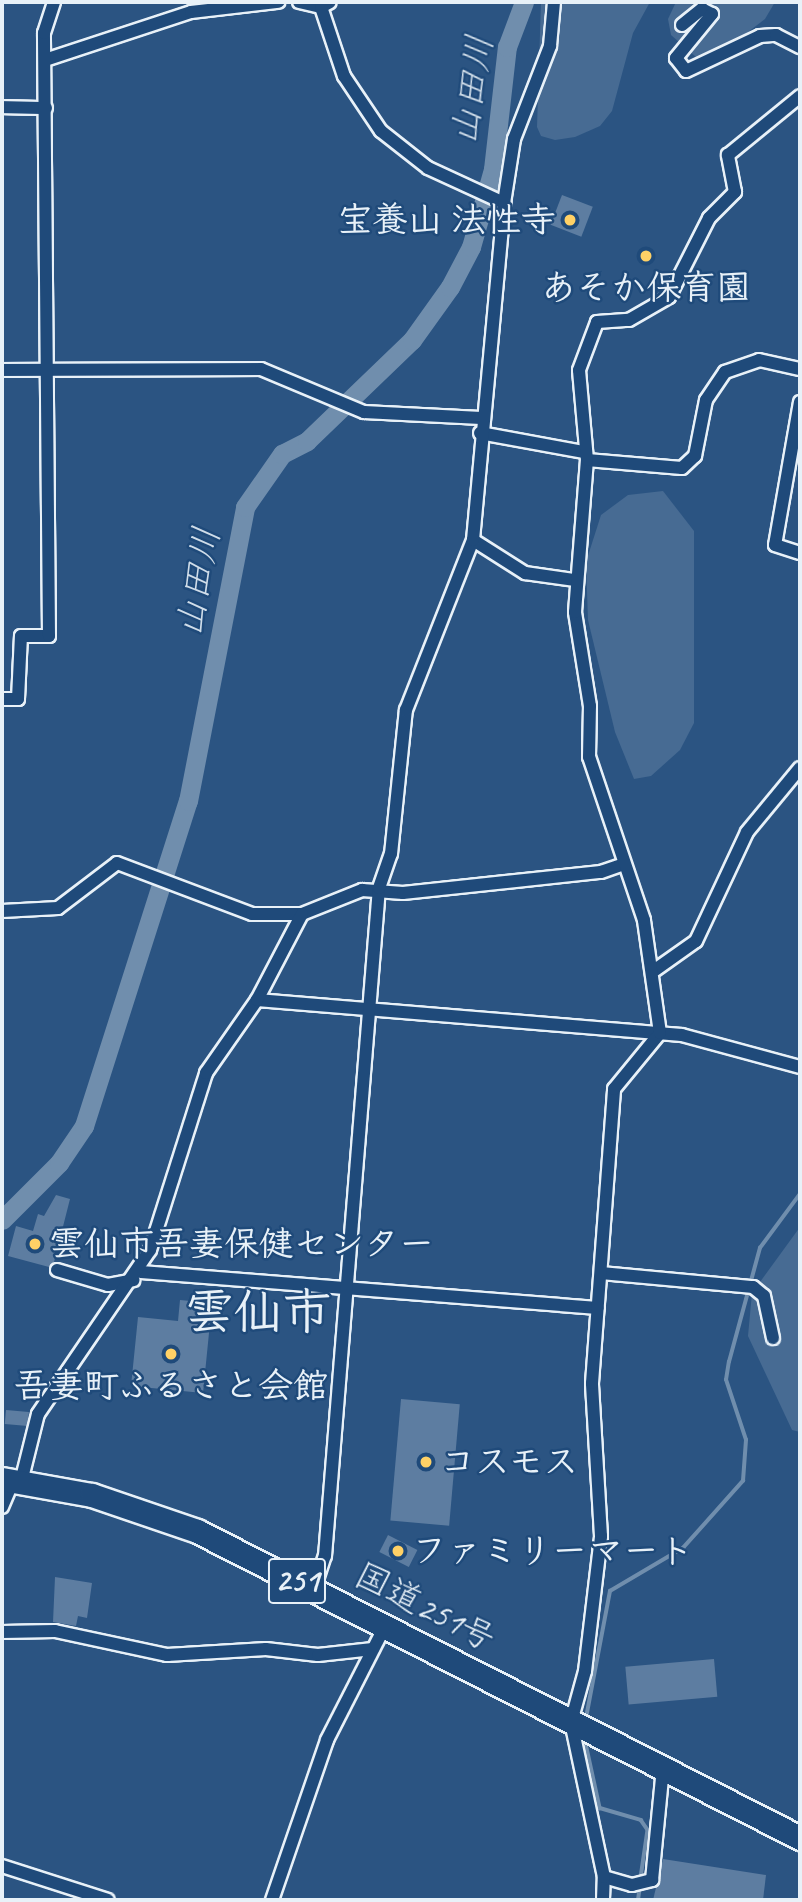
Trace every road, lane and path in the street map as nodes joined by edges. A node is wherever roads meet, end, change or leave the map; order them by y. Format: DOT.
graph roads {
  1 [pos="54,2"];
  2 [pos="278,2"];
  3 [pos="299,2"];
  4 [pos="554,2"];
  5 [pos="326,4"];
  6 [pos="682,25"];
  7 [pos="800,47"];
  8 [pos="45,60"];
  9 [pos="800,96"];
  10 [pos="2,107"];
  11 [pos="46,108"];
  12 [pos="500,202"];
  13 [pos="2,370"];
  14 [pos="47,370"];
  15 [pos="800,372"];
  16 [pos="800,402"];
  17 [pos="481,418"];
  18 [pos="480,433"];
  19 [pos="586,456"];
  20 [pos="473,540"];
  21 [pos="800,553"];
  22 [pos="574,580"];
  23 [pos="2,699"];
  24 [pos="800,768"];
  25 [pos="621,865"];
  26 [pos="379,888"];
  27 [pos="2,911"];
  28 [pos="302,914"];
  29 [pos="656,970"];
  30 [pos="257,1000"];
  31 [pos="370,1009"];
  32 [pos="660,1033"];
  33 [pos="800,1067"];
  34 [pos="57,1270"];
  35 [pos="601,1273"];
  36 [pos="138,1276"];
  37 [pos="346,1288"];
  38 [pos="598,1308"];
  39 [pos="773,1338"];
  40 [pos="12,1480"];
  41 [pos="2,1507"];
  42 [pos="314,1589"];
  43 [pos="385,1626"];
  44 [pos="2,1632"];
  45 [pos="373,1649"];
  46 [pos="580,1726"];
  47 [pos="663,1768"];
  48 [pos="800,1838"];
  49 [pos="2,1866"];
  50 [pos="604,1877"];
  51 [pos="108,1900"];
  52 [pos="272,1900"];
  53 [pos="603,1900"];
  1 -- 8 [label="street"];
  2 -- 8 [label="street"];
  3 -- 5 [label="street"];
  4 -- 12 [label="street"];
  5 -- 12 [label="street"];
  6 -- 7 [label="street"];
  8 -- 11 [label="street"];
  9 -- 19 [label="street"];
  10 -- 11 [label="street"];
  11 -- 14 [label="street"];
  12 -- 17 [label="street"];
  13 -- 14 [label="street"];
  14 -- 17 [label="street"];
  14 -- 23 [label="street"];
  15 -- 19 [label="street"];
  16 -- 21 [label="street"];
  17 -- 18 [label="street"];
  18 -- 19 [label="street"];
  18 -- 20 [label="street"];
  19 -- 22 [label="street"];
  20 -- 22 [label="street"];
  20 -- 26 [label="street"];
  22 -- 25 [label="street"];
  24 -- 29 [label="street"];
  25 -- 26 [label="street"];
  25 -- 29 [label="street"];
  26 -- 28 [label="street"];
  26 -- 31 [label="street"];
  27 -- 28 [label="street"];
  28 -- 30 [label="street"];
  29 -- 32 [label="street"];
  30 -- 31 [label="street"];
  30 -- 36 [label="street"];
  31 -- 32 [label="street"];
  31 -- 37 [label="street"];
  32 -- 33 [label="street"];
  32 -- 35 [label="street"];
  34 -- 36 [label="street"];
  35 -- 38 [label="street"];
  35 -- 39 [label="street"];
  36 -- 37 [label="street"];
  36 -- 40 [label="street"];
  37 -- 38 [label="street"];
  37 -- 42 [label="street"];
  38 -- 46 [label="street"];
  40 -- 41 [label="street"];
  40 -- 42 [label="highway, 国道251号 / 251"];
  42 -- 43 [label="highway, 国道251号 / 251"];
  43 -- 45 [label="street"];
  43 -- 46 [label="highway, 国道251号 / 251"];
  44 -- 45 [label="street"];
  45 -- 52 [label="street"];
  46 -- 47 [label="highway, 国道251号 / 251"];
  46 -- 50 [label="street"];
  47 -- 48 [label="highway, 国道251号 / 251"];
  47 -- 50 [label="street"];
  49 -- 51 [label="street"];
  50 -- 53 [label="street"];
}
